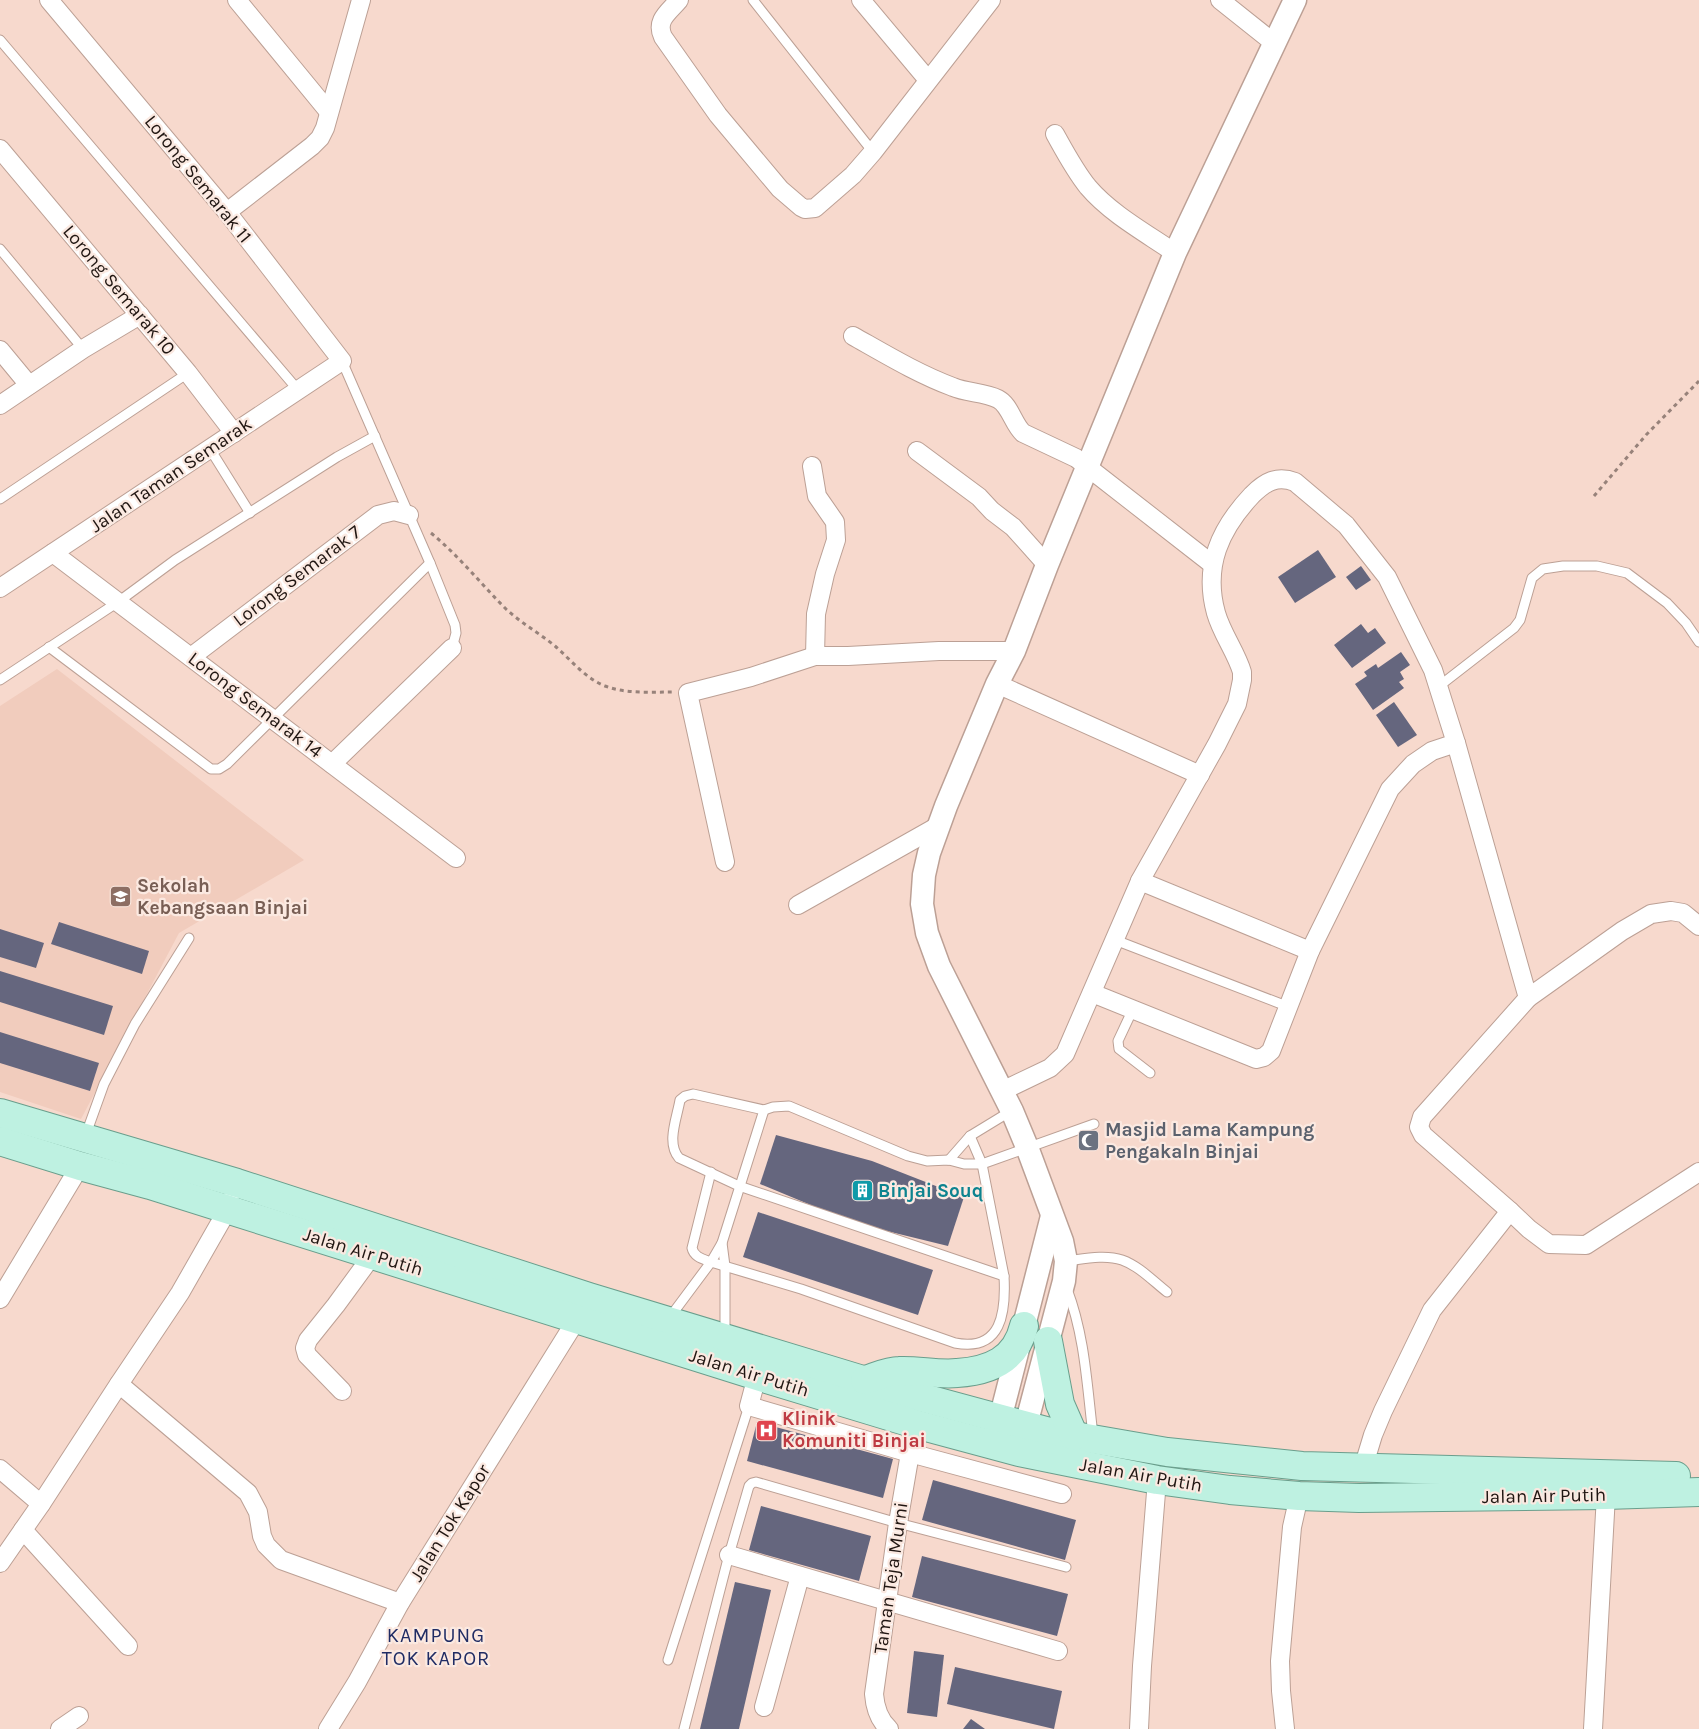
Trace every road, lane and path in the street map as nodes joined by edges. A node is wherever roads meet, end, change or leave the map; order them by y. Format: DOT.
graph roads {
  1 [pos="49,0"];
  2 [pos="237,0"];
  3 [pos="361,0"];
  4 [pos="679,0"];
  5 [pos="754,0"];
  6 [pos="861,0"];
  7 [pos="990,0"];
  8 [pos="1220,0"];
  9 [pos="1295,0"];
  10 [pos="0,40"];
  11 [pos="1274,43"];
  12 [pos="928,80"];
  13 [pos="329,112"];
  14 [pos="1055,134"];
  15 [pos="0,150"];
  16 [pos="873,152"];
  17 [pos="227,212"];
  18 [pos="0,249"];
  19 [pos="1175,253"];
  20 [pos="140,315"];
  21 [pos="853,336"];
  22 [pos="83,349"];
  23 [pos="0,350"];
  24 [pos="342,361"];
  25 [pos="188,373"];
  26 [pos="1699,381"];
  27 [pos="29,385"];
  28 [pos="298,390"];
  29 [pos="0,405"];
  30 [pos="234,433"];
  31 [pos="375,436"];
  32 [pos="210,449"];
  33 [pos="917,451"];
  34 [pos="812,466"];
  35 [pos="1087,467"];
  36 [pos="1594,496"];
  37 [pos="0,499"];
  38 [pos="250,513"];
  39 [pos="409,515"];
  40 [pos="53,553"];
  41 [pos="430,562"];
  42 [pos="1047,564"];
  43 [pos="1212,564"];
  44 [pos="0,588"];
  45 [pos="118,602"];
  46 [pos="1699,642"];
  47 [pos="49,647"];
  48 [pos="452,648"];
  49 [pos="1014,651"];
  50 [pos="815,656"];
  51 [pos="191,657"];
  52 [pos="0,680"];
  53 [pos="997,684"];
  54 [pos="1438,687"];
  55 [pos="688,693"];
  56 [pos="272,719"];
  57 [pos="1456,743"];
  58 [pos="332,764"];
  59 [pos="1200,775"];
  60 [pos="938,826"];
  61 [pos="456,858"];
  62 [pos="725,862"];
  63 [pos="1140,881"];
  64 [pos="798,905"];
  65 [pos="1699,926"];
  66 [pos="189,938"];
  67 [pos="1115,940"];
  68 [pos="1310,951"];
  69 [pos="1092,993"];
  70 [pos="1528,998"];
  71 [pos="1288,1007"];
  72 [pos="1133,1009"];
  73 [pos="1150,1073"];
  74 [pos="1007,1101"];
  75 [pos="764,1110"];
  76 [pos="0,1113"];
  77 [pos="1094,1124"];
  78 [pos="970,1136"];
  79 [pos="85,1138"];
  80 [pos="2,1146"];
  81 [pos="1027,1147"];
  82 [pos="949,1160"];
  83 [pos="982,1164"];
  84 [pos="80,1166"];
  85 [pos="711,1172"];
  86 [pos="1699,1172"];
  87 [pos="237,1183"];
  88 [pos="739,1186"];
  89 [pos="228,1209"];
  90 [pos="1510,1211"];
  91 [pos="1052,1216"];
  92 [pos="389,1232"];
  93 [pos="722,1243"];
  94 [pos="373,1255"];
  95 [pos="711,1262"];
  96 [pos="725,1266"];
  97 [pos="1065,1271"];
  98 [pos="1004,1276"];
  99 [pos="1167,1292"];
  100 [pos="0,1299"];
  101 [pos="577,1319"];
  102 [pos="667,1321"];
  103 [pos="1024,1326"];
  104 [pos="724,1338"];
  105 [pos="1048,1341"];
  106 [pos="757,1376"];
  107 [pos="865,1380"];
  108 [pos="119,1384"];
  109 [pos="342,1392"];
  110 [pos="749,1406"];
  111 [pos="1013,1423"];
  112 [pos="915,1424"];
  113 [pos="1084,1438"];
  114 [pos="1006,1449"];
  115 [pos="910,1453"];
  116 [pos="1363,1468"];
  117 [pos="0,1469"];
  118 [pos="1699,1476"];
  119 [pos="1157,1480"];
  120 [pos="1699,1492"];
  121 [pos="1062,1494"];
  122 [pos="1299,1496"];
  123 [pos="1606,1496"];
  124 [pos="41,1504"];
  125 [pos="898,1523"];
  126 [pos="23,1530"];
  127 [pos="729,1555"];
  128 [pos="0,1563"];
  129 [pos="1066,1567"];
  130 [pos="800,1576"];
  131 [pos="887,1601"];
  132 [pos="400,1603"];
  133 [pos="128,1646"];
  134 [pos="1058,1651"];
  135 [pos="668,1660"];
  136 [pos="764,1707"];
  137 [pos="79,1716"];
  138 [pos="883,1727"];
  139 [pos="60,1729"];
  140 [pos="328,1729"];
  141 [pos="684,1729"];
  142 [pos="1139,1729"];
  143 [pos="1285,1729"];
  144 [pos="1593,1729"];
  1 -- 17 [label="street, Lorong Semarak 11"];
  2 -- 13 [label="street"];
  3 -- 13 [label="street"];
  4 -- 16 [label="street"];
  5 -- 16 [label="lane"];
  6 -- 12 [label="street"];
  7 -- 12 [label="street"];
  8 -- 11 [label="street"];
  9 -- 11 [label="street"];
  10 -- 28 [label="lane"];
  11 -- 19 [label="street"];
  12 -- 16 [label="street"];
  13 -- 17 [label="street"];
  14 -- 19 [label="street"];
  15 -- 20 [label="street, Lorong Semarak 10"];
  17 -- 24 [label="street, Lorong Semarak 11"];
  18 -- 22 [label="lane"];
  19 -- 35 [label="street"];
  20 -- 22 [label="street"];
  20 -- 25 [label="street, Lorong Semarak 10"];
  21 -- 35 [label="street"];
  22 -- 27 [label="street"];
  23 -- 27 [label="street"];
  24 -- 28 [label="street, Jalan Taman Semarak"];
  24 -- 31 [label="lane"];
  25 -- 30 [label="street, Lorong Semarak 10"];
  25 -- 37 [label="lane"];
  26 -- 36 [label="path"];
  27 -- 29 [label="street"];
  28 -- 30 [label="street, Jalan Taman Semarak"];
  30 -- 32 [label="street, Jalan Taman Semarak"];
  31 -- 38 [label="lane"];
  31 -- 39 [label="lane"];
  32 -- 38 [label="lane"];
  32 -- 40 [label="street, Jalan Taman Semarak"];
  33 -- 42 [label="street"];
  34 -- 50 [label="street"];
  35 -- 42 [label="street"];
  35 -- 43 [label="street"];
  38 -- 45 [label="lane"];
  39 -- 41 [label="lane"];
  39 -- 51 [label="street, Lorong Semarak 7"];
  39 -- 55 [label="path"];
  40 -- 44 [label="street, Jalan Taman Semarak"];
  40 -- 45 [label="street, Lorong Semarak 14"];
  41 -- 48 [label="lane"];
  41 -- 56 [label="lane"];
  42 -- 49 [label="street"];
  43 -- 54 [label="street"];
  43 -- 59 [label="street"];
  45 -- 47 [label="lane"];
  45 -- 51 [label="street, Lorong Semarak 14"];
  46 -- 54 [label="lane"];
  47 -- 52 [label="lane"];
  47 -- 56 [label="lane"];
  48 -- 58 [label="street"];
  49 -- 50 [label="street"];
  49 -- 53 [label="street"];
  50 -- 55 [label="street"];
  51 -- 56 [label="street, Lorong Semarak 14"];
  53 -- 59 [label="street"];
  53 -- 60 [label="street"];
  54 -- 57 [label="street"];
  55 -- 62 [label="street"];
  56 -- 58 [label="street, Lorong Semarak 14"];
  57 -- 68 [label="street"];
  57 -- 70 [label="street"];
  58 -- 61 [label="street, Lorong Semarak 14"];
  59 -- 63 [label="street"];
  60 -- 64 [label="street"];
  60 -- 74 [label="street"];
  63 -- 67 [label="street"];
  63 -- 68 [label="street"];
  65 -- 70 [label="street"];
  66 -- 79 [label="lane"];
  67 -- 69 [label="street"];
  67 -- 71 [label="lane"];
  68 -- 71 [label="street"];
  69 -- 72 [label="street"];
  69 -- 74 [label="street"];
  70 -- 90 [label="street"];
  71 -- 72 [label="street"];
  72 -- 73 [label="lane"];
  74 -- 78 [label="lane"];
  74 -- 81 [label="street"];
  75 -- 82 [label="lane"];
  75 -- 85 [label="lane"];
  75 -- 88 [label="lane"];
  76 -- 79 [label="main road, Jalan Air Putih"];
  77 -- 81 [label="lane"];
  78 -- 82 [label="lane"];
  78 -- 83 [label="lane"];
  79 -- 87 [label="main road, Jalan Air Putih"];
  80 -- 84 [label="main road, Jalan Air Putih"];
  81 -- 83 [label="lane"];
  81 -- 91 [label="street"];
  82 -- 83 [label="lane"];
  83 -- 98 [label="lane"];
  84 -- 89 [label="main road, Jalan Air Putih"];
  84 -- 100 [label="street"];
  85 -- 88 [label="lane"];
  85 -- 95 [label="lane"];
  86 -- 90 [label="street"];
  87 -- 89 [label="street"];
  87 -- 92 [label="main road, Jalan Air Putih"];
  88 -- 93 [label="lane"];
  88 -- 98 [label="lane"];
  89 -- 94 [label="main road, Jalan Air Putih"];
  89 -- 108 [label="street"];
  90 -- 116 [label="street"];
  91 -- 97 [label="street"];
  91 -- 103 [label="street"];
  92 -- 94 [label="street"];
  92 -- 102 [label="main road, Jalan Air Putih"];
  93 -- 95 [label="lane"];
  93 -- 96 [label="lane"];
  94 -- 101 [label="main road, Jalan Air Putih"];
  94 -- 109 [label="street"];
  95 -- 96 [label="lane"];
  95 -- 102 [label="lane"];
  96 -- 98 [label="lane"];
  96 -- 104 [label="lane"];
  97 -- 99 [label="lane"];
  97 -- 105 [label="street"];
  97 -- 113 [label="lane"];
  101 -- 106 [label="main road, Jalan Air Putih"];
  101 -- 132 [label="street, Jalan Tok Kapor"];
  102 -- 104 [label="main road, Jalan Air Putih"];
  103 -- 107 [label="main road"];
  103 -- 111 [label="street"];
  104 -- 107 [label="main road, Jalan Air Putih"];
  105 -- 111 [label="street"];
  105 -- 113 [label="main road"];
  106 -- 110 [label="street"];
  106 -- 112 [label="main road, Jalan Air Putih"];
  107 -- 111 [label="main road, Jalan Air Putih"];
  108 -- 124 [label="street"];
  108 -- 132 [label="street"];
  110 -- 115 [label="street"];
  110 -- 135 [label="lane"];
  111 -- 113 [label="main road, Jalan Air Putih"];
  111 -- 114 [label="street"];
  112 -- 114 [label="main road, Jalan Air Putih"];
  112 -- 115 [label="street, Taman Teja Murni"];
  113 -- 116 [label="main road, Jalan Air Putih"];
  114 -- 119 [label="main road, Jalan Air Putih"];
  115 -- 121 [label="street"];
  115 -- 125 [label="street, Taman Teja Murni"];
  116 -- 118 [label="main road, Jalan Air Putih"];
  117 -- 124 [label="street"];
  119 -- 122 [label="main road, Jalan Air Putih"];
  119 -- 142 [label="street"];
  120 -- 123 [label="main road, Jalan Air Putih"];
  122 -- 123 [label="main road, Jalan Air Putih"];
  122 -- 143 [label="street"];
  123 -- 144 [label="street"];
  124 -- 126 [label="street"];
  125 -- 127 [label="lane"];
  125 -- 129 [label="lane"];
  125 -- 131 [label="street, Taman Teja Murni"];
  126 -- 128 [label="street"];
  126 -- 133 [label="street"];
  127 -- 130 [label="street"];
  127 -- 141 [label="lane"];
  130 -- 131 [label="street"];
  130 -- 136 [label="street"];
  131 -- 134 [label="street"];
  131 -- 138 [label="street, Taman Teja Murni"];
  132 -- 140 [label="street, Jalan Tok Kapor"];
  137 -- 139 [label="street"];
}
